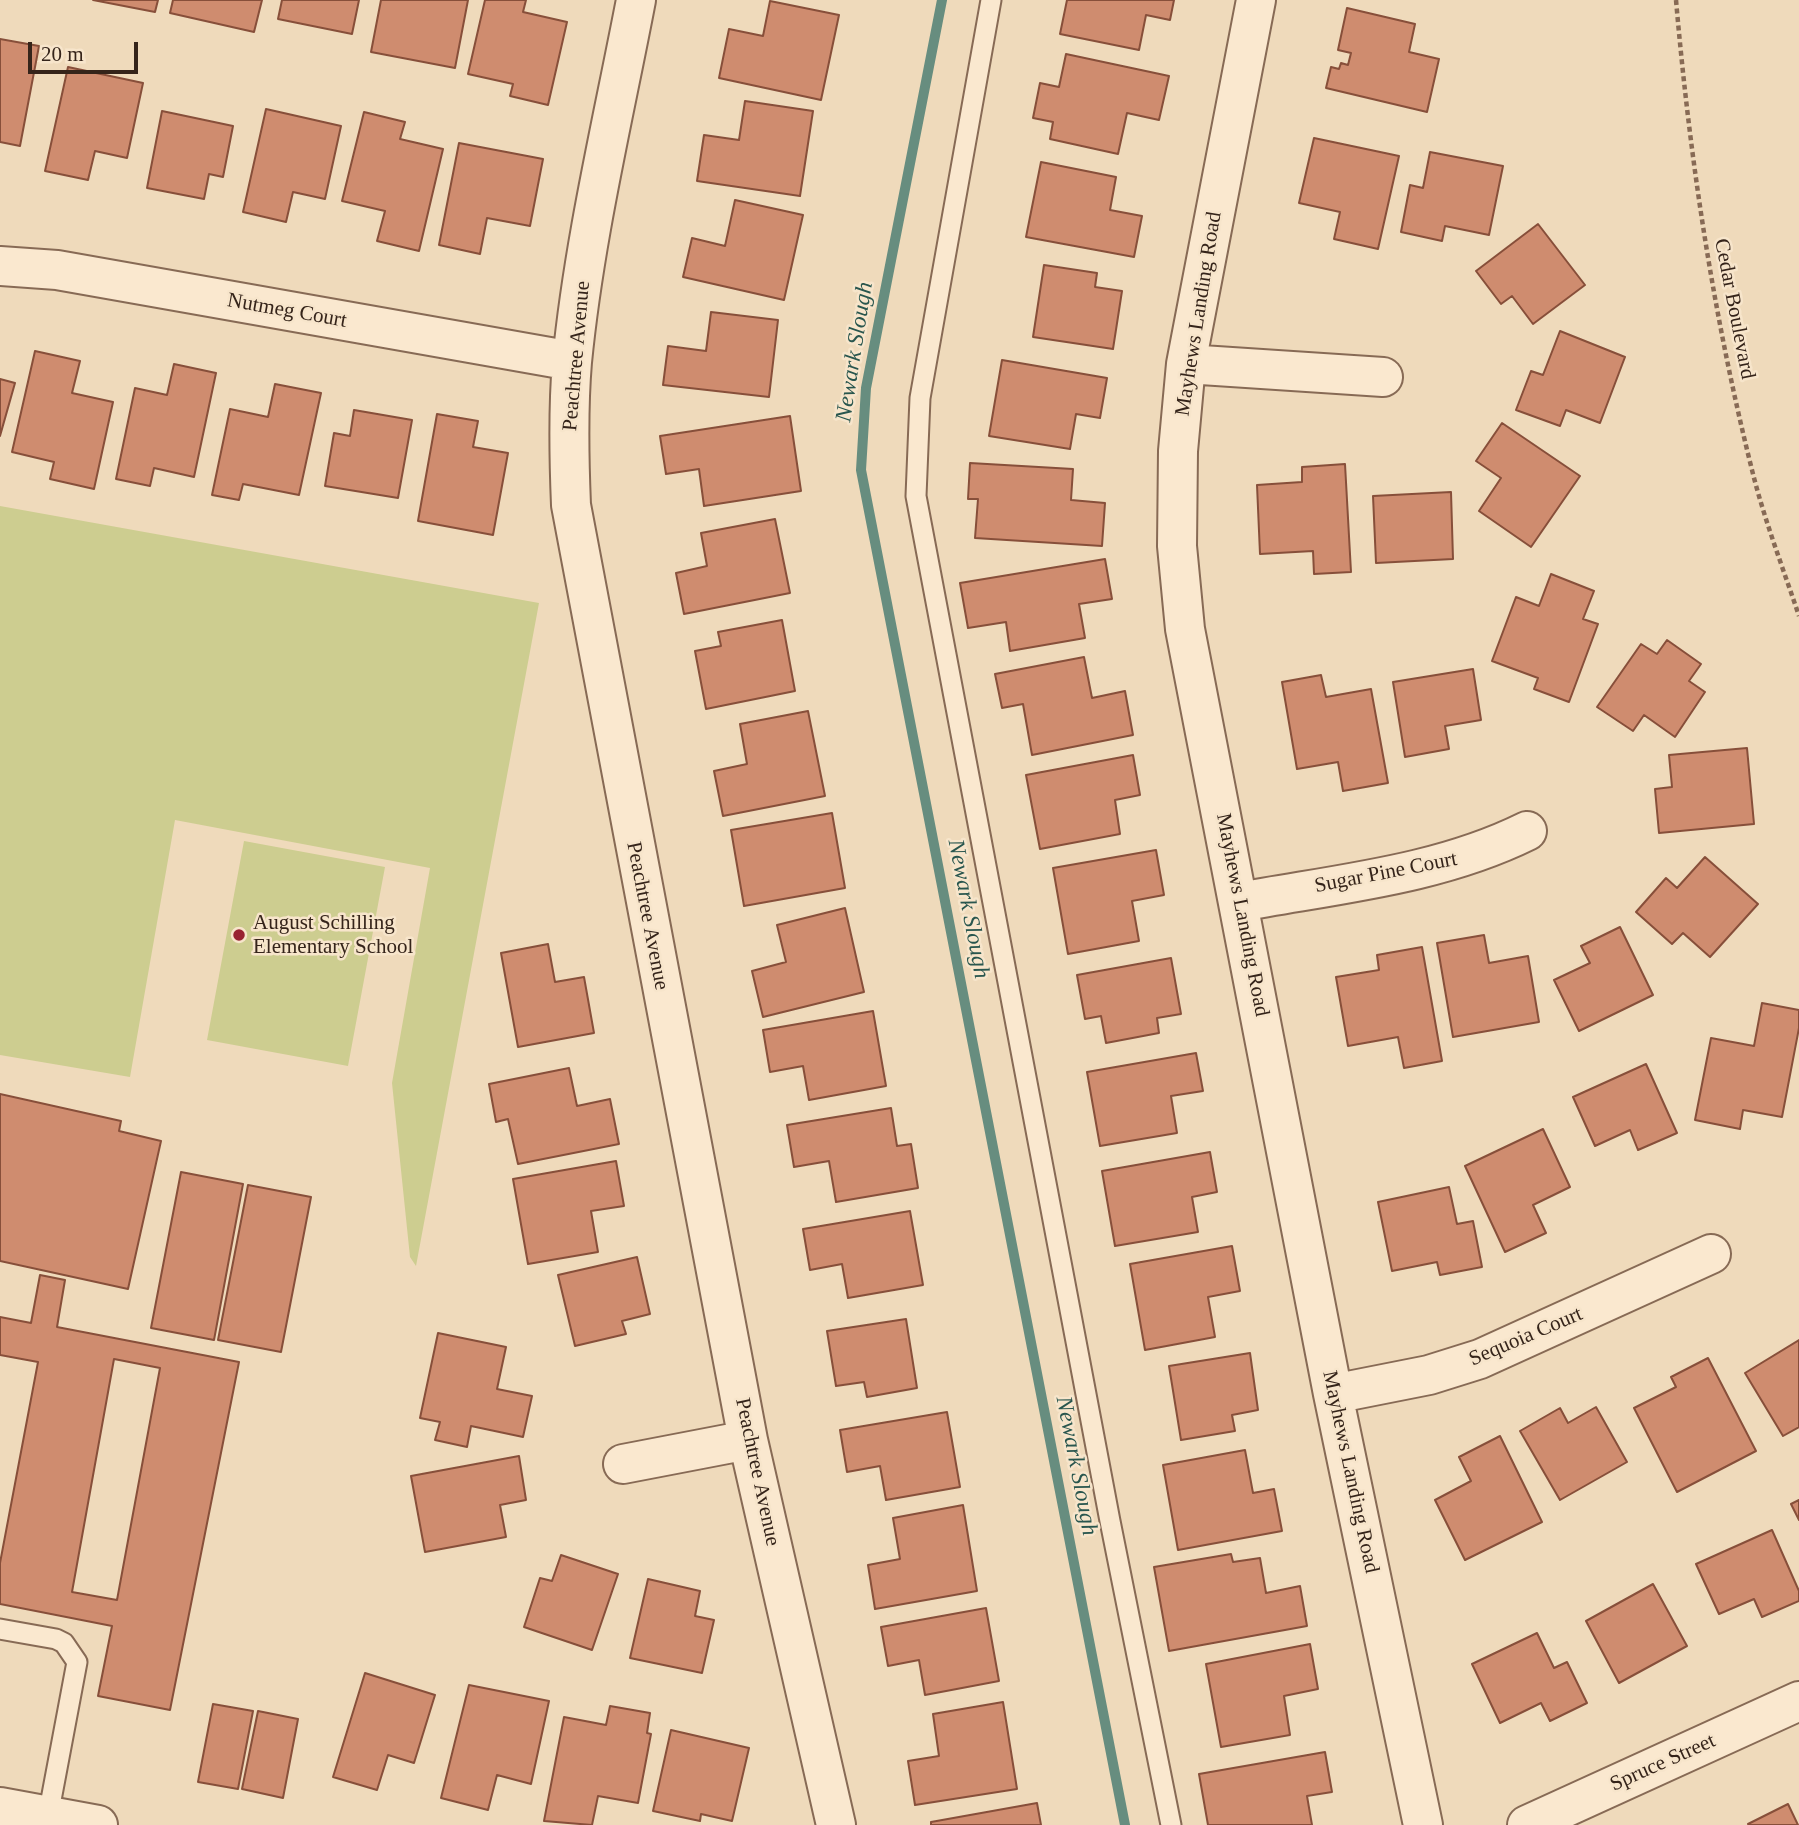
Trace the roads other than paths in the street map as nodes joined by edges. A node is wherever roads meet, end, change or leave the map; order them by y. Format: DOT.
graph roads {
  1 [pos="636,0"];
  2 [pos="991,0"];
  3 [pos="1256,0"];
  4 [pos="0,266"];
  5 [pos="572,361"];
  6 [pos="1186,365"];
  7 [pos="1384,377"];
  8 [pos="1527,831"];
  9 [pos="1240,902"];
  10 [pos="1711,1254"];
  11 [pos="1333,1394"];
  12 [pos="748,1440"];
  13 [pos="623,1464"];
  14 [pos="0,1629"];
  15 [pos="1799,1701"];
  16 [pos="0,1807"];
  17 [pos="48,1816"];
  18 [pos="98,1825"];
  19 [pos="836,1825"];
  20 [pos="1171,1825"];
  21 [pos="1423,1825"];
  22 [pos="1527,1825"];
  1 -- 5 [label="street, Peachtree Avenue"];
  2 -- 20 [label="lane"];
  3 -- 6 [label="street, Mayhews Landing Road"];
  4 -- 5 [label="street, Nutmeg Court"];
  5 -- 12 [label="street, Peachtree Avenue"];
  6 -- 7 [label="street"];
  6 -- 9 [label="street, Mayhews Landing Road"];
  8 -- 9 [label="street, Sugar Pine Court"];
  9 -- 11 [label="street, Mayhews Landing Road"];
  10 -- 11 [label="street, Sequoia Court"];
  11 -- 21 [label="street, Mayhews Landing Road"];
  12 -- 13 [label="street"];
  12 -- 19 [label="street, Peachtree Avenue"];
  14 -- 17 [label="lane"];
  15 -- 22 [label="street, Spruce Street"];
  16 -- 17 [label="street"];
  17 -- 18 [label="street"];
}
